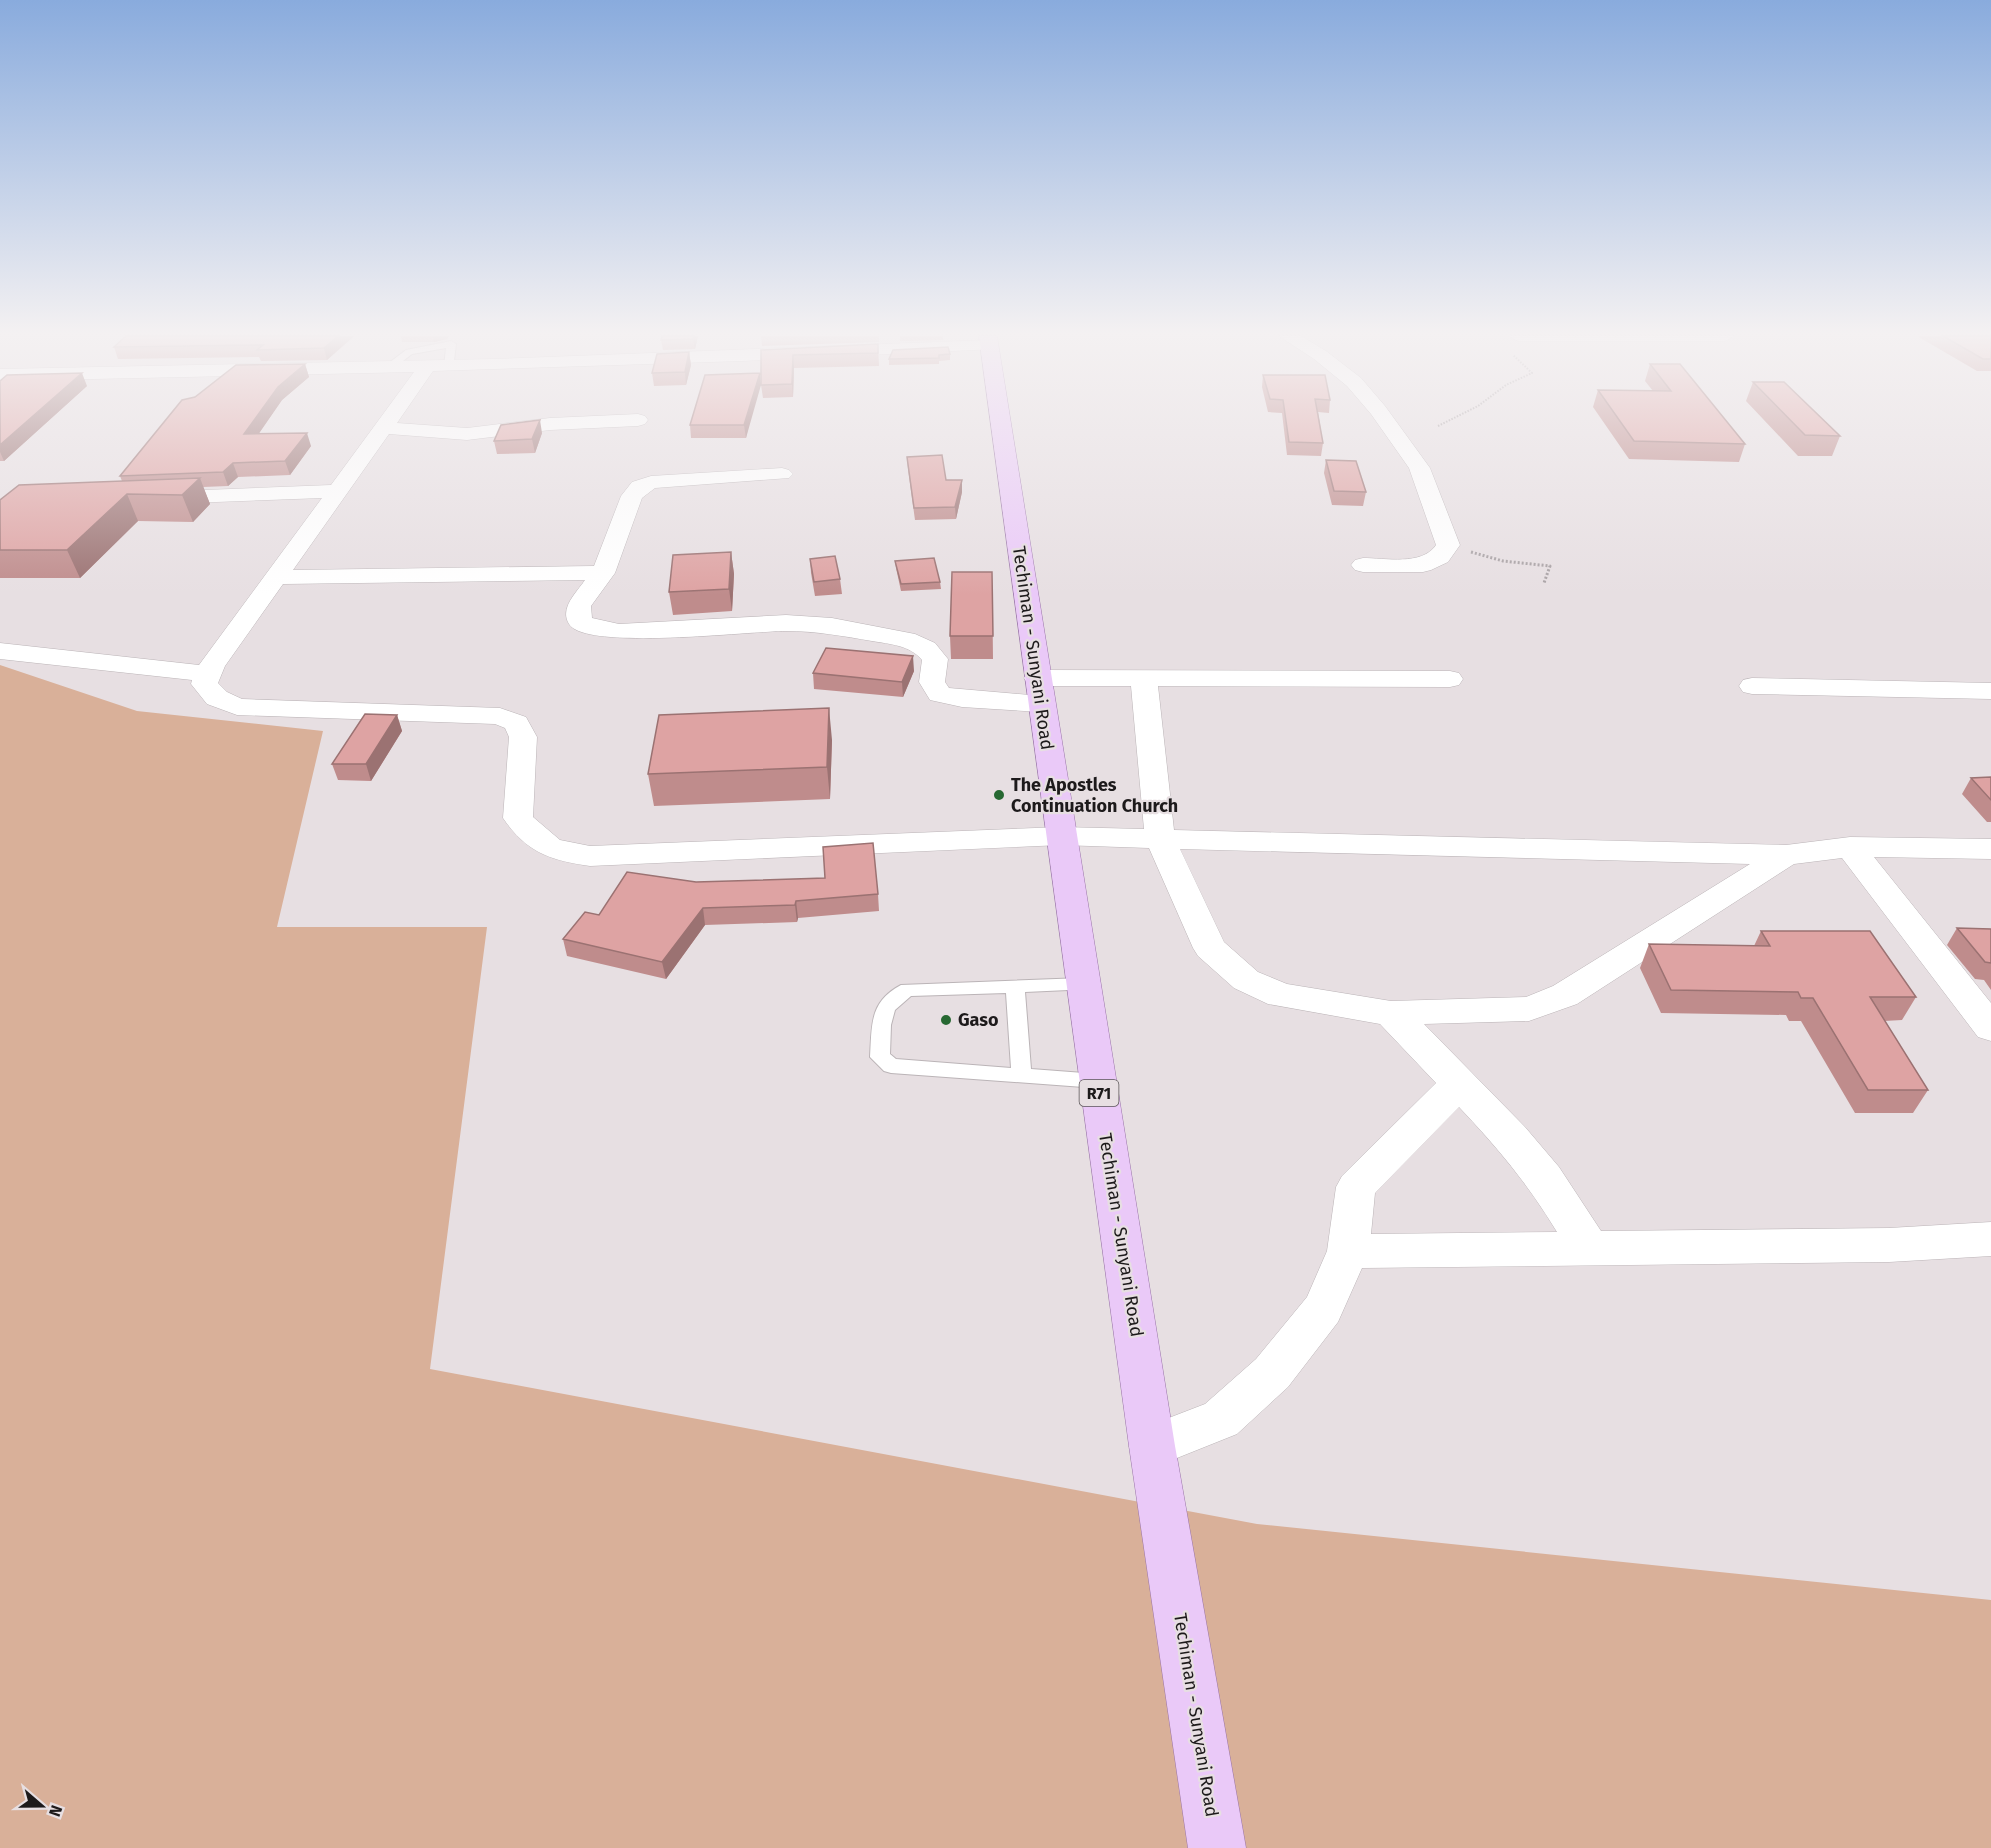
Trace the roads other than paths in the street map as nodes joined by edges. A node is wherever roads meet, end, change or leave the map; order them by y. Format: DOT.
graph roads {
  1 [pos="388,422"];
  2 [pos="589,422"];
  3 [pos="1001,422"];
  4 [pos="1387,422"];
  5 [pos="384,427"];
  6 [pos="782,474"];
  7 [pos="338,491"];
  8 [pos="143,498"];
  9 [pos="1363,565"];
  10 [pos="603,573"];
  11 [pos="276,577"];
  12 [pos="0,651"];
  13 [pos="208,674"];
  14 [pos="1144,678"];
  15 [pos="1450,678"];
  16 [pos="1752,686"];
  17 [pos="1039,691"];
  18 [pos="1991,692"];
  19 [pos="1061,836"];
  20 [pos="1160,838"];
  21 [pos="1850,847"];
  22 [pos="1991,849"];
  23 [pos="1786,855"];
  24 [pos="1083,984"];
  25 [pos="1015,986"];
  26 [pos="1391,1013"];
  27 [pos="1991,1028"];
  28 [pos="1022,1076"];
  29 [pos="1097,1081"];
  30 [pos="1459,1083"];
  31 [pos="1991,1239"];
  32 [pos="1590,1248"];
  33 [pos="1347,1251"];
  34 [pos="1152,1446"];
  35 [pos="1217,1848"];
  1 -- 5 [label="street"];
  2 -- 5 [label="street"];
  3 -- 17 [label="main road, Techiman - Sunyani Road / R71"];
  4 -- 9 [label="street"];
  5 -- 7 [label="street"];
  6 -- 10 [label="street"];
  7 -- 8 [label="street"];
  7 -- 11 [label="street"];
  10 -- 11 [label="street"];
  10 -- 17 [label="street"];
  11 -- 13 [label="street"];
  12 -- 13 [label="street"];
  13 -- 19 [label="street"];
  14 -- 15 [label="street"];
  14 -- 17 [label="street"];
  14 -- 20 [label="street"];
  16 -- 18 [label="street"];
  17 -- 19 [label="main road, Techiman - Sunyani Road / R71"];
  19 -- 20 [label="street"];
  19 -- 24 [label="main road, Techiman - Sunyani Road / R71"];
  20 -- 23 [label="street"];
  20 -- 26 [label="street"];
  21 -- 22 [label="street"];
  21 -- 23 [label="street"];
  21 -- 27 [label="street"];
  23 -- 26 [label="street"];
  24 -- 25 [label="lane"];
  24 -- 29 [label="main road, Techiman - Sunyani Road / R71"];
  25 -- 28 [label="lane"];
  25 -- 28 [label="lane"];
  26 -- 30 [label="street"];
  28 -- 29 [label="lane"];
  29 -- 34 [label="main road, Techiman - Sunyani Road / R71"];
  30 -- 32 [label="street"];
  30 -- 33 [label="street"];
  31 -- 32 [label="street"];
  32 -- 33 [label="street"];
  33 -- 34 [label="street"];
  34 -- 35 [label="main road, Techiman - Sunyani Road / R71"];
}
